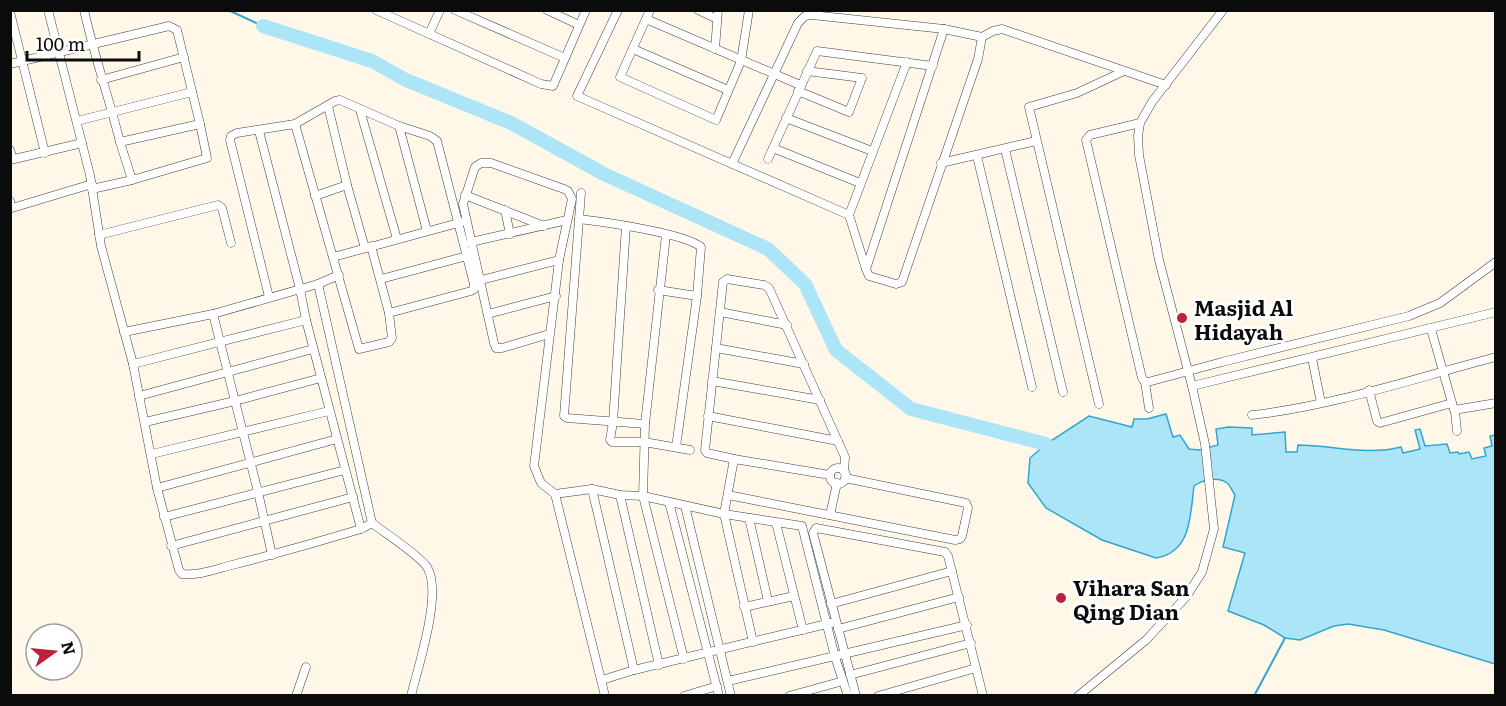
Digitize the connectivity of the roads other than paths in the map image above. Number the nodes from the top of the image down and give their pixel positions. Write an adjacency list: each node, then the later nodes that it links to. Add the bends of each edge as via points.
1 (48, 10): 23 (street)
2 (84, 10): 20 (street)
3 (376, 10): 18 (street)
4 (440, 10): 18 (street)
5 (454, 10): 25 (street)
6 (586, 10): 16 (street)
7 (618, 10): 60 (street, via 577,96)
8 (650, 10): 15 (street)
9 (698, 10): 14 (street)
10 (748, 10): 27 (street)
11 (1223, 10): 35 (street)
12 (549, 11): 16 (street)
13 (10, 12): 26 (street)
14 (718, 15): 22 (street)
15 (646, 19): 21 (street); 22 (street)
16 (579, 24): 25 (street)
17 (944, 29): 19 (street); 30 (street); 33 (street, via 805,16)
18 (429, 34): 25 (street, via 541,84 553,86)
19 (982, 37): 32 (street, via 1002,29); 61 (street)
20 (92, 45): 23 (street); 24 (street, via 169,26 177,30); 34 (street)
21 (633, 49): 37 (street); 37 (street, via 620,77 716,120)
22 (715, 49): 27 (street)
23 (57, 52): 26 (street); 43 (street)
24 (184, 57): 34 (street); 38 (street)
25 (565, 58)
26 (22, 61): 29 (street); 56 (street)
27 (741, 61): 33 (street); 37 (street)
28 (907, 62): 30 (street); 31 (street, via 817,51); 55 (street)
29 (10, 64)
30 (933, 66): 89 (street)
31 (807, 72): 36 (street); 36 (street, via 862,78 849,112)
32 (1122, 72): 35 (street); 49 (street, via 1077,93 1029,107)
33 (774, 74): 36 (street); 60 (street)
34 (101, 80): 41 (street)
35 (1166, 85): 44 (street)
36 (799, 88): 42 (street)
37 (728, 90)
38 (192, 92): 41 (street); 45 (street)
39 (328, 106): 40 (street, via 340,100); 46 (street); 64 (street)
40 (360, 110): 47 (street); 81 (street)
41 (113, 112): 43 (street); 50 (street)
42 (786, 118): 52 (street); 55 (street)
43 (77, 121): 51 (street)
44 (1140, 123): 118 (street, via 1139,154 1146,195); 121 (street, via 1090,135 1086,140)
45 (200, 124): 50 (street); 62 (street, via 206,159)
46 (295, 124): 48 (street); 68 (street)
47 (399, 126): 74 (street, via 436,141); 77 (street)
48 (259, 131): 94 (street); 98 (street, via 233,134 230,140)
49 (1036, 141): 53 (street); 131 (street)
50 (120, 142): 62 (street)
51 (82, 143): 56 (street); 65 (street)
52 (773, 148): 58 (street); 63 (street)
53 (1005, 149): 57 (street); 125 (street)
54 (10, 150): 59 (street)
55 (872, 151): 63 (street)
56 (45, 153): 59 (street)
57 (976, 156): 61 (street); 123 (street)
58 (768, 159)
59 (12, 160)
60 (732, 164): 71 (street)
61 (941, 164): 89 (street, via 902,282 869,276)
62 (132, 180): 65 (street)
63 (860, 183): 71 (street)
64 (347, 185): 68 (street); 84 (street)
65 (92, 187): 69 (street, via 12,208); 79 (street)
66 (581, 193): 72 (street)
67 (465, 195): 70 (street); 73 (street, via 475,167 491,163 568,191 572,199); 74 (street)
68 (315, 196): 86 (street)
69 (10, 201)
70 (504, 210): 75 (street); 78 (street)
71 (849, 215): 89 (street)
72 (579, 219): 76 (street); 138 (street, via 564,416)
73 (567, 220): 75 (street); 87 (street)
74 (462, 222): 77 (street); 82 (street); 85 (street)
75 (544, 226): 78 (street)
76 (626, 226): 80 (street); 138 (street)
77 (427, 231): 81 (street)
78 (510, 234): 82 (street)
79 (99, 235): 83 (street, via 218,205); 107 (street)
80 (666, 235): 95 (street); 97 (street, via 700,247)
81 (397, 239): 84 (street)
82 (471, 242): 92 (street)
83 (231, 243)
84 (368, 247): 86 (street); 91 (street)
85 (467, 256): 91 (street); 101 (street, via 473,290)
86 (333, 257): 90 (street)
87 (559, 260): 92 (street); 96 (street)
88 (1496, 262): 118 (street, via 1440,303 1409,316)
89 (866, 269)
90 (339, 275): 93 (street); 101 (street, via 359,349 391,340)
91 (381, 279): 101 (street)
92 (481, 280): 103 (street)
93 (318, 284): 94 (street); 170 (street)
94 (300, 289): 98 (street); 104 (street)
95 (658, 290): 97 (street); 139 (street)
96 (556, 296): 103 (street); 108 (street)
97 (697, 296): 145 (street)
98 (269, 297): 102 (street)
99 (720, 312): 105 (street); 105 (street, via 725,280 764,285 773,295); 110 (street)
100 (1496, 312): 106 (street)
101 (389, 313)
102 (213, 314): 107 (street); 109 (street)
103 (488, 314): 108 (street, via 496,348)
104 (306, 320): 109 (street); 111 (street)
105 (786, 325): 115 (street)
106 (1431, 328): 113 (street); 116 (street)
107 (124, 332): 114 (street)
108 (549, 334): 157 (street, via 534,466 541,483)
109 (221, 342): 114 (street); 117 (street)
110 (716, 348): 115 (street); 120 (street)
111 (313, 349): 117 (street); 119 (street)
112 (1496, 357): 116 (street)
113 (1312, 358): 122 (street); 129 (street)
114 (133, 364): 126 (street)
115 (804, 364): 127 (street)
116 (1444, 370): 124 (street); 132 (street)
117 (227, 372): 126 (street); 128 (street)
118 (1188, 372): 121 (street); 122 (street)
119 (321, 378): 128 (street); 134 (street)
120 (712, 381): 127 (street); 136 (street)
121 (1145, 382): 133 (street)
122 (1192, 386): 211 (street, via 1205,444 1214,529 1202,572 1186,597 1146,640)
123 (1032, 387)
124 (1369, 390): 129 (street); 132 (street, via 1380,423)
125 (1063, 392)
126 (139, 396): 137 (street)
127 (820, 400): 143 (street)
128 (235, 401): 137 (street); 141 (street)
129 (1320, 403): 135 (street)
130 (1496, 403): 132 (street)
131 (1099, 404)
132 (1453, 407): 140 (street)
133 (1149, 408)
134 (329, 411): 141 (street); 142 (street)
135 (1252, 415)
136 (708, 416): 143 (street); 148 (street, via 705,451)
137 (145, 422): 147 (street)
138 (614, 422): 139 (street); 144 (street, via 611,442)
139 (645, 424): 144 (street)
140 (1457, 431)
141 (243, 432): 147 (street); 149 (street)
142 (337, 439): 149 (street); 150 (street)
143 (838, 441): 152 (street, via 846,460)
144 (644, 442): 145 (street); 160 (street)
145 (676, 447): 146 (street)
146 (690, 450)
147 (152, 454): 154 (street)
148 (734, 459): 151 (street); 159 (street)
149 (250, 462): 154 (street); 156 (street)
150 (345, 470): 156 (street); 161 (street)
151 (830, 475): 152 (street, via 836,468); 153 (street)
152 (845, 475): 153 (street); 165 (street, via 966,503 962,536 955,540)
153 (837, 483): 165 (street)
154 (157, 488): 166 (street)
155 (592, 489): 157 (street); 158 (street); 193 (street)
156 (258, 492): 166 (street); 168 (street)
157 (555, 494): 195 (street)
158 (620, 495): 160 (street); 190 (street)
159 (728, 495): 164 (street); 165 (street)
160 (643, 496): 162 (street); 189 (street)
161 (353, 497): 168 (street); 171 (street)
162 (669, 502): 163 (street); 186 (street)
163 (685, 506): 164 (street); 185 (street)
164 (724, 514): 167 (street); 179 (street)
165 (830, 515)
166 (164, 517): 172 (street)
167 (749, 518): 169 (street); 177 (street)
168 (264, 521): 172 (street); 173 (street)
169 (776, 523): 175 (street); 180 (street, via 802,526)
170 (372, 524): 171 (street); 201 (street, via 423,562 432,577 432,602)
171 (361, 529): 173 (street)
172 (171, 546): 173 (street, via 182,574)
173 (272, 555)
174 (952, 571): 176 (street); 178 (street); 178 (street, via 943,551 816,528 813,533)
175 (794, 596): 177 (street); 182 (street)
176 (959, 597): 180 (street); 181 (street)
177 (768, 601): 179 (street)
178 (831, 604): 180 (street)
179 (744, 607): 183 (street)
180 (834, 625): 182 (street); 187 (street); 188 (street)
181 (967, 625): 184 (street); 187 (street)
182 (803, 630): 183 (street)
183 (753, 642): 185 (street)
184 (971, 643): 192 (street); 194 (street)
185 (721, 650): 186 (street); 196 (street)
186 (709, 653): 189 (street); 198 (street)
187 (844, 654): 188 (street); 194 (street)
188 (835, 657): 196 (street); 197 (street)
189 (684, 659): 190 (street)
190 (659, 665): 193 (street)
191 (306, 667): 200 (street)
192 (976, 668): 209 (street); 210 (street)
193 (634, 670): 195 (street)
194 (850, 675): 208 (street)
195 (602, 680): 202 (street)
196 (728, 681): 205 (street)
197 (843, 681): 206 (street); 207 (street)
198 (717, 686): 199 (street); 204 (street)
199 (702, 693): 203 (street)
200 (296, 696)
201 (411, 696)
202 (605, 696)
203 (684, 696)
204 (719, 696)
205 (731, 696)
206 (789, 696)
207 (848, 696)
208 (856, 696)
209 (878, 696)
210 (982, 696)
211 (1078, 696)

